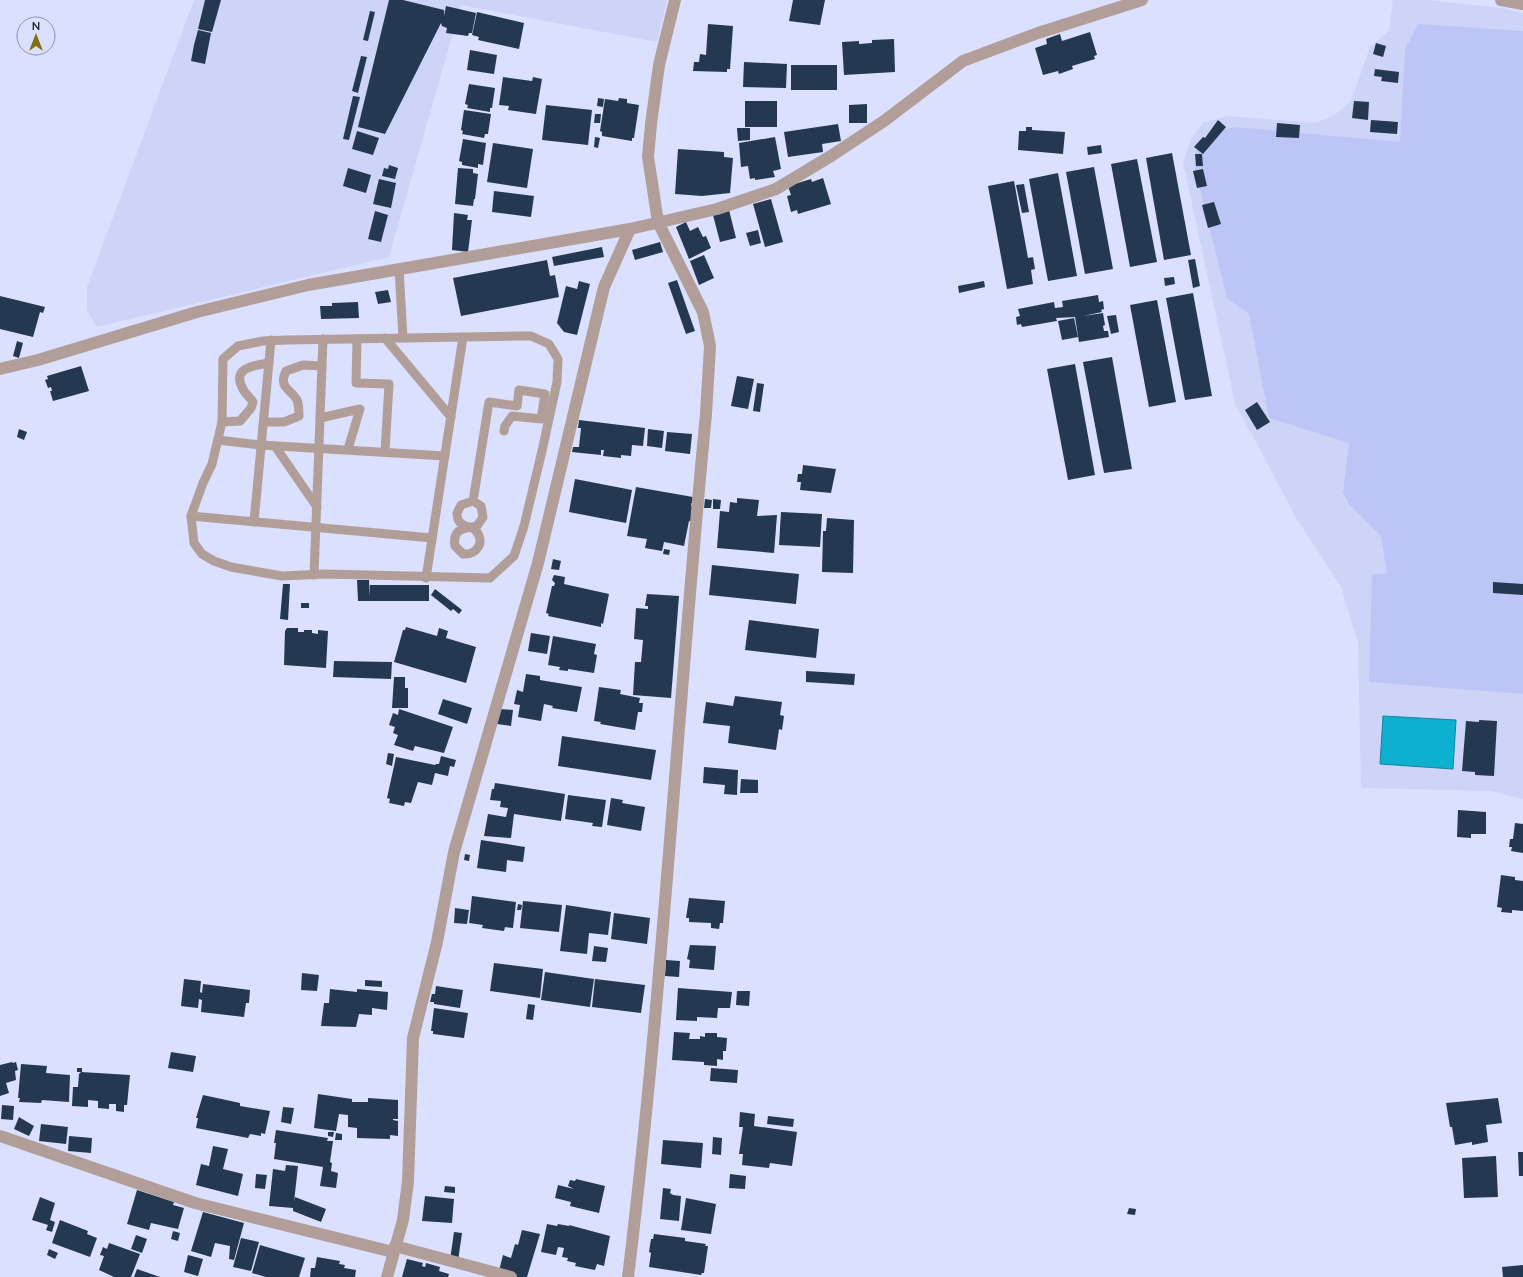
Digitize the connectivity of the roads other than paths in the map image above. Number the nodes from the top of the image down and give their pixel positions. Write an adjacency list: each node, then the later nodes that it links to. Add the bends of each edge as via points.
1 (675, 0): 5 (street, via 659,65 648,157)
2 (1142, 0): 5 (street, via 1038,33 963,61 884,121 776,189 717,209)
3 (1501, 0): 4 (street)
4 (1523, 4)
5 (658, 222): 6 (street); 42 (street, via 703,312 710,346 658,980)
6 (630, 229): 7 (street); 39 (street, via 604,287 538,562 454,852 437,942 413,1038 408,1181 403,1220)
7 (399, 269): 10 (lane); 16 (street, via 308,285 197,312)
8 (463, 337): 10 (lane); 17 (lane, via 531,336 549,344 558,360 557,382); 18 (lane)
9 (385, 338): 10 (lane); 12 (lane); 18 (lane)
10 (404, 338)
11 (323, 339): 12 (lane); 13 (lane); 15 (lane)
12 (357, 339): 28 (lane, via 356,383 389,384)
13 (271, 340): 14 (lane); 20 (lane, via 238,346 223,360)
14 (269, 363): 20 (lane, via 250,366 242,372 240,380 252,402 251,408 240,421); 21 (lane)
15 (322, 366): 19 (lane); 21 (lane, via 303,365 286,371 283,377 284,387 296,399 299,416 284,422)
16 (0, 369)
17 (547, 410): 22 (lane, via 541,419 512,416); 30 (lane, via 545,394 519,390 517,406 488,402); 37 (lane, via 524,526 514,556 490,578)
18 (451, 417): 29 (lane)
19 (320, 418): 26 (lane); 27 (lane, via 360,409)
20 (222, 422): 23 (lane)
21 (264, 422): 24 (lane)
22 (504, 431)
23 (218, 440): 24 (lane); 32 (lane, via 212,464)
24 (261, 445): 25 (lane); 33 (lane)
25 (275, 446): 26 (lane); 31 (lane)
26 (319, 448): 27 (lane); 31 (lane)
27 (348, 449): 28 (lane)
28 (385, 451): 29 (lane)
29 (445, 456): 35 (lane)
30 (473, 501): 30 (lane, via 461,505 458,512 460,523 468,527 477,526 483,517 481,506)
31 (316, 507): 34 (lane)
32 (191, 516): 33 (lane); 36 (lane, via 194,543 202,554 214,561 231,567 282,576)
33 (254, 522): 34 (lane)
34 (316, 528): 35 (lane); 36 (lane)
35 (432, 538): 37 (lane)
36 (314, 575): 37 (lane)
37 (426, 578)
38 (0, 1136): 39 (street, via 195,1203)
39 (394, 1249): 40 (street); 41 (street)
40 (387, 1277)
41 (511, 1277)
42 (628, 1277)

